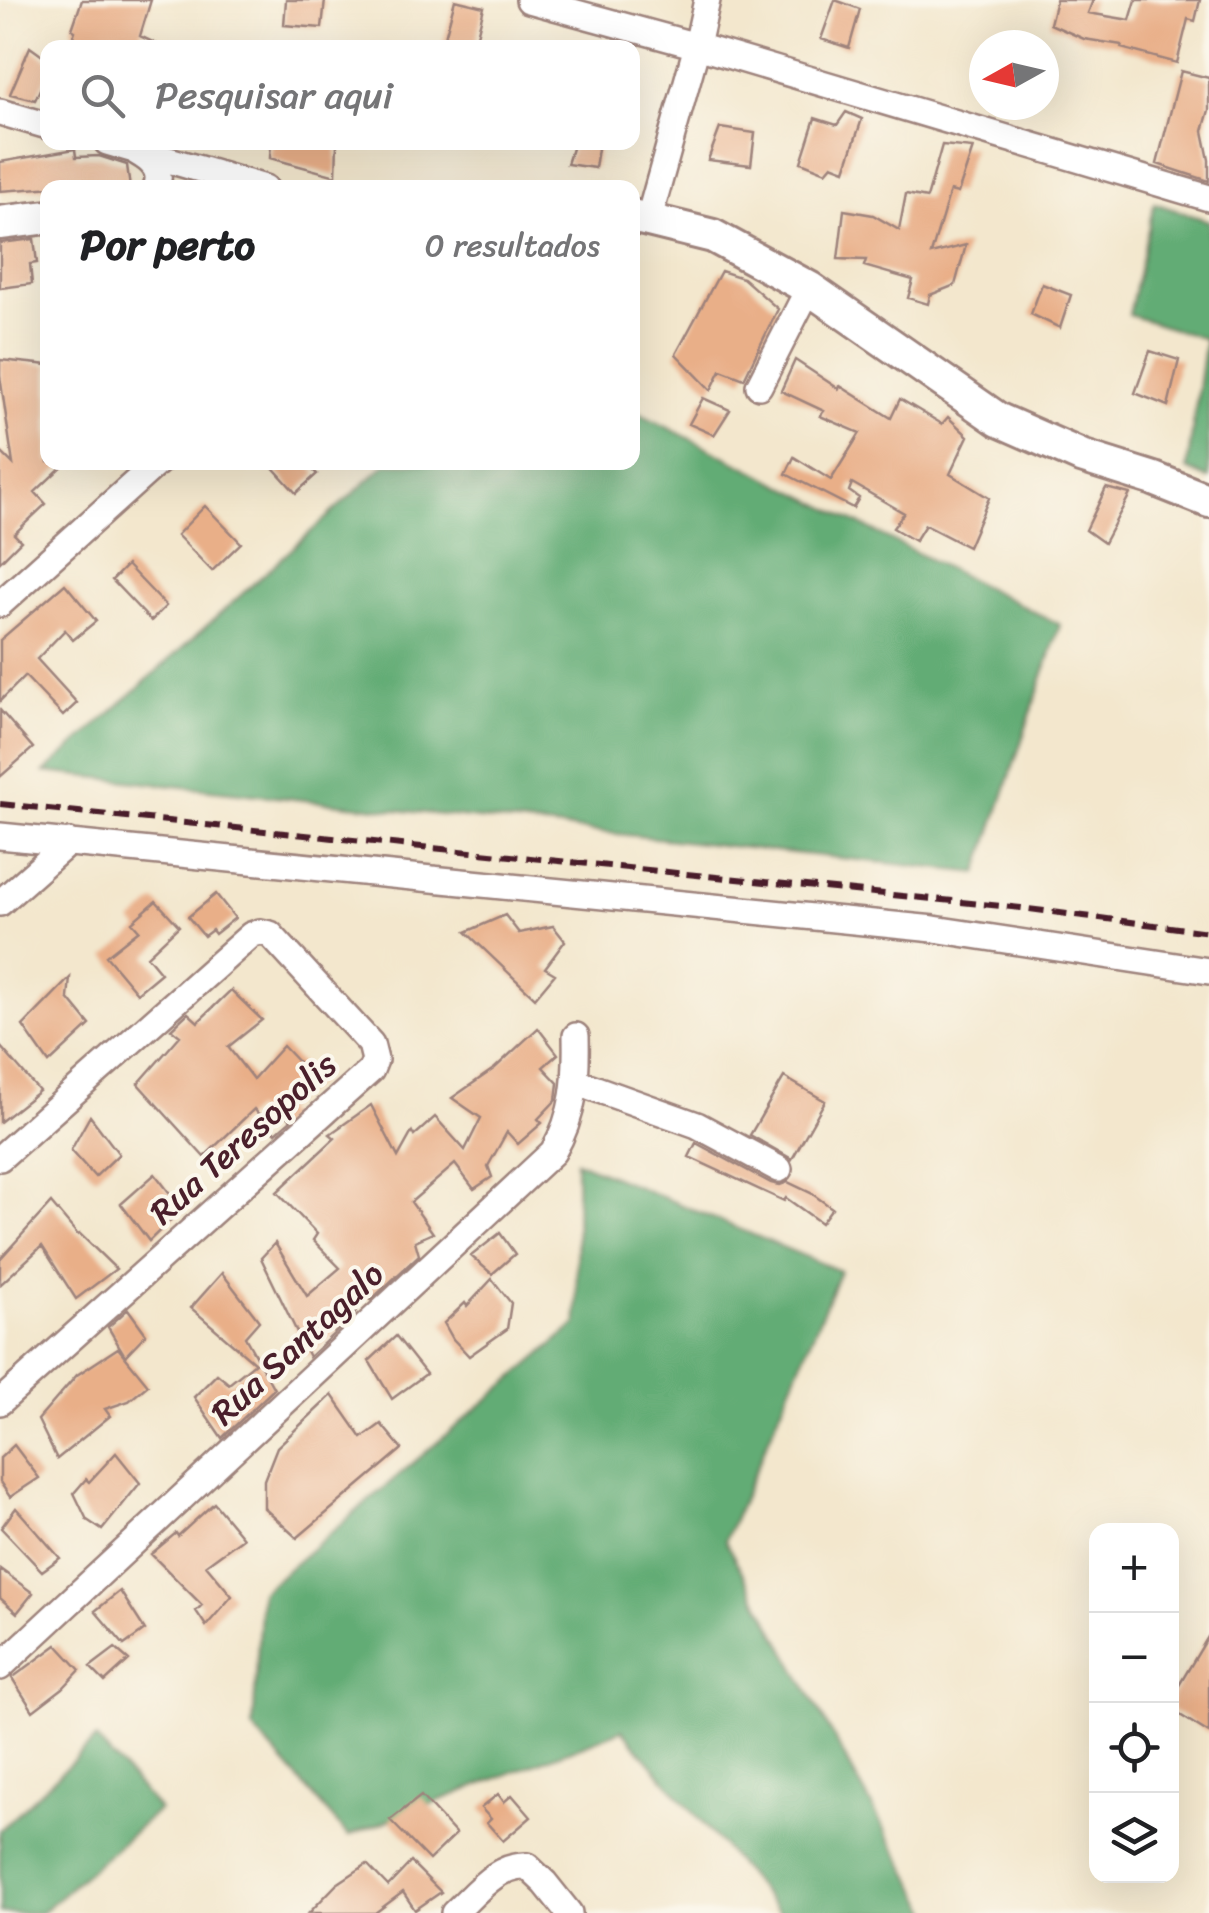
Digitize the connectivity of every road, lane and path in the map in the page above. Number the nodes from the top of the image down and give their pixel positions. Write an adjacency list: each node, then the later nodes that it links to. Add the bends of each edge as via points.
1 (529, 0): 3 (street)
2 (706, 0): 3 (street)
3 (697, 46): 9 (street); 10 (street)
4 (0, 112): 5 (street)
5 (40, 124)
6 (134, 150): 7 (street, via 150,160); 8 (street)
7 (159, 180)
8 (237, 180)
9 (1209, 198)
10 (641, 217): 13 (main road, via 713,236)
11 (40, 218): 12 (main road)
12 (0, 224)
13 (809, 288): 14 (street); 16 (main road, via 1000,420)
14 (759, 386)
15 (149, 470): 17 (street)
16 (1209, 501)
17 (0, 604)
18 (0, 836): 19 (street)
19 (68, 842): 20 (street); 21 (street, via 934,929)
20 (0, 904)
21 (1209, 971)
22 (576, 1036): 23 (street, Rua Santagalo)
23 (577, 1082): 25 (street, via 697,1124); 27 (street, Rua Santagalo, via 553,1152)
24 (0, 1158): 26 (street, Rua Teresopolis, via 235,947 260,932 270,934 371,1044 372,1070)
25 (779, 1168)
26 (0, 1402)
27 (0, 1667)
28 (454, 1913): 29 (street, via 515,1865 527,1866)
29 (569, 1913)

